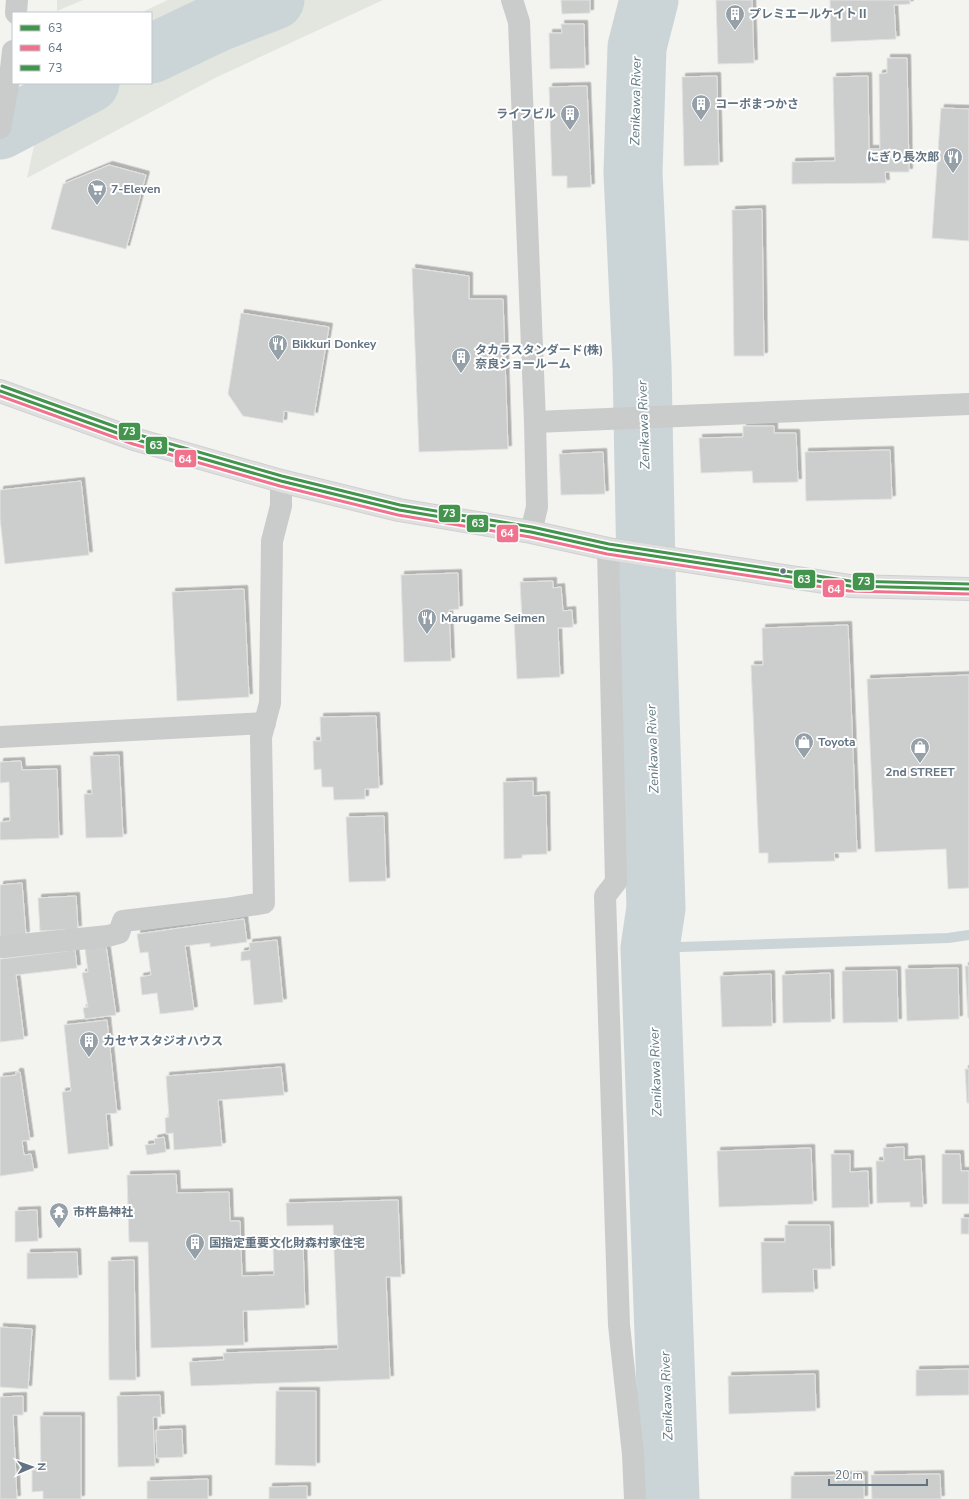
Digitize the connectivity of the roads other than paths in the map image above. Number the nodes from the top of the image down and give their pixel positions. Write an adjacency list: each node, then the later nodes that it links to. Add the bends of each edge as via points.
1 (17, 0): 3 (street)
2 (512, 0): 8 (street, via 519,22)
3 (16, 12)
4 (12, 60): 5 (street)
5 (0, 128)
6 (0, 391): 9 (highway, via 134,438)
7 (969, 404): 8 (street)
8 (535, 422): 10 (street, via 537,507)
9 (281, 481): 10 (highway, via 399,510); 13 (street, via 281,506 272,540 270,703)
10 (531, 532): 11 (highway)
11 (612, 549): 12 (highway, via 850,586); 16 (street, via 616,882 605,896 619,1325 633,1454)
12 (969, 589)
13 (265, 723): 14 (street); 15 (street, via 261,737 264,902 123,921 119,933 108,936)
14 (0, 737)
15 (0, 946)
16 (634, 1499)

